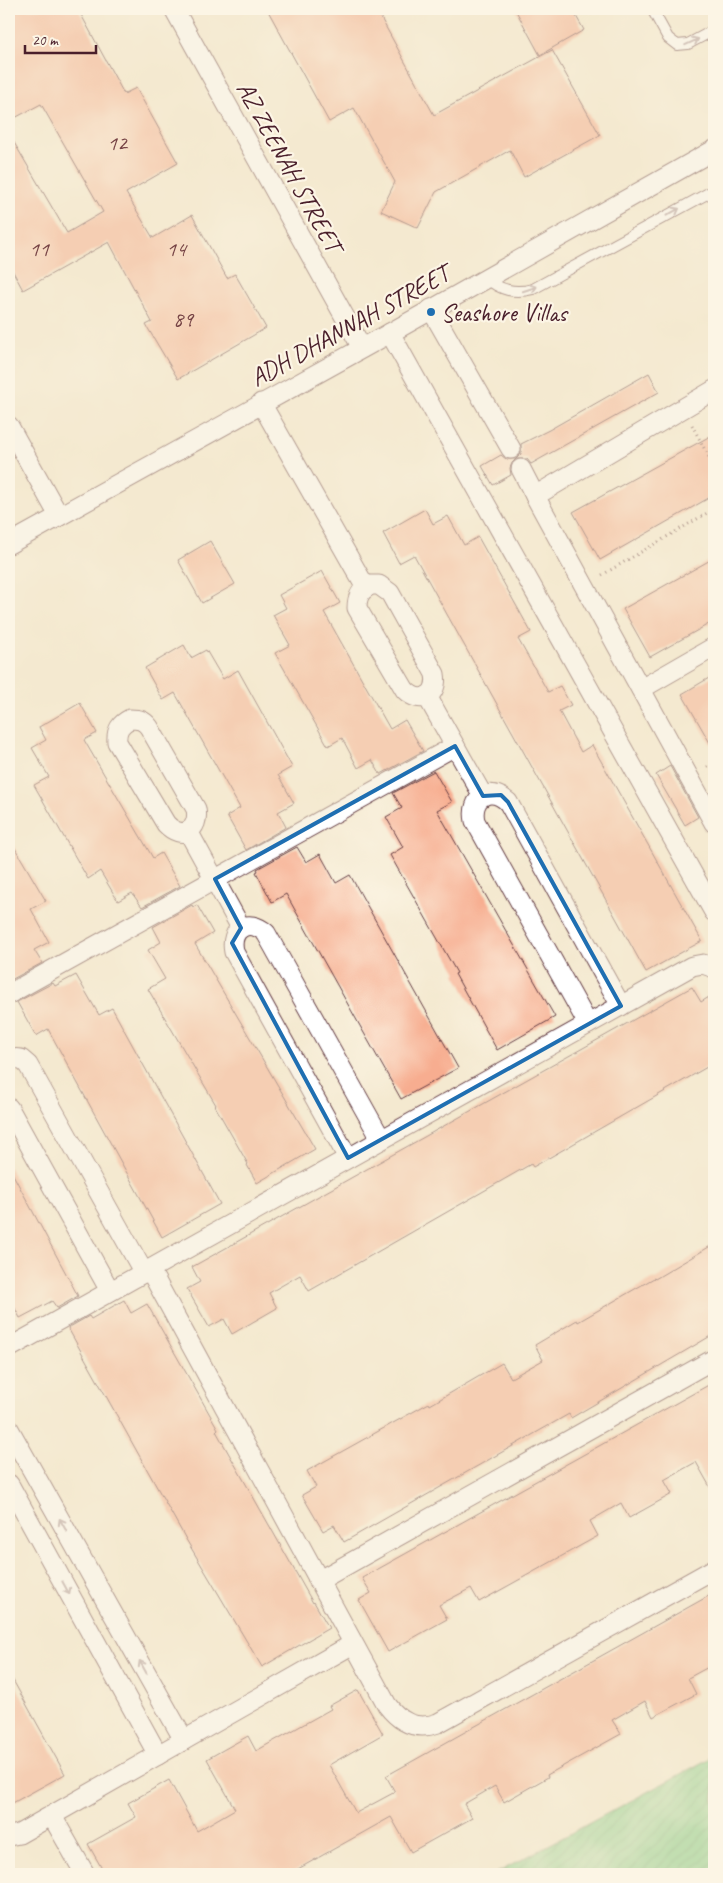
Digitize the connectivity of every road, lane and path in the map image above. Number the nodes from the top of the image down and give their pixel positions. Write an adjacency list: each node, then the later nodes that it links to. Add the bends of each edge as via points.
1 (174, 9): 9 (street, AZ ZEENAH STREET)
2 (652, 9): 3 (lane, one-way to 3, via 668,38 677,45 688,44)
3 (714, 30)
4 (714, 150): 6 (street, ADH DHANNAH STREET)
5 (714, 190): 6 (lane, one-way to 5, via 508,291 533,289)
6 (486, 278): 7 (street, ADH DHANNAH STREET)
7 (431, 309): 8 (street, ADH DHANNAH STREET); 14 (street)
8 (390, 333): 9 (street, ADH DHANNAH STREET); 31 (street)
9 (362, 348): 11 (street, ADH DHANNAH STREET)
10 (714, 390): 12 (street)
11 (261, 403): 19 (street, ADH DHANNAH STREET); 22 (street)
12 (683, 408): 15 (path); 17 (street)
13 (9, 426): 19 (street)
14 (511, 449)
15 (714, 467)
16 (521, 469): 17 (street)
17 (535, 496): 21 (street)
18 (714, 509): 21 (path)
19 (59, 516): 20 (street, ADH DHANNAH STREET)
20 (9, 544)
21 (584, 585): 24 (street)
22 (366, 588): 25 (street, via 359,594 357,608 405,690 411,696); 25 (street, via 379,585 390,593 435,674 434,690)
23 (714, 647): 24 (street)
24 (641, 689): 28 (street)
25 (427, 696): 26 (street)
26 (455, 746): 27 (street); 30 (street)
27 (483, 796): 35 (street, via 501,795 508,802); 36 (street, via 473,812 475,821)
28 (714, 823)
29 (188, 831): 29 (street, via 195,825 196,809 150,727 138,719 124,722 118,728 116,742 166,824 172,831); 30 (street)
30 (215, 879): 32 (street); 34 (street)
31 (714, 912)
32 (241, 928): 39 (street, via 250,925 266,933); 40 (street, via 234,934 234,952)
33 (714, 968): 35 (street, via 703,964 692,966)
34 (9, 994)
35 (621, 1006): 36 (street)
36 (588, 1024): 39 (street)
37 (9, 1058): 41 (street, via 21,1059 28,1065)
38 (9, 1108): 42 (street)
39 (381, 1139): 40 (street)
40 (348, 1158): 41 (street)
41 (147, 1272): 42 (street); 48 (street)
42 (110, 1291): 43 (street)
43 (9, 1348)
44 (714, 1359): 48 (street)
45 (9, 1429): 50 (street, one-way to 45)
46 (9, 1484): 51 (street, one-way to 51)
47 (714, 1569): 49 (street, via 429,1726 411,1725 393,1713)
48 (318, 1581): 49 (street)
49 (353, 1644): 52 (street)
50 (160, 1698): 51 (street); 52 (street)
51 (134, 1712): 53 (street)
52 (184, 1740): 53 (street)
53 (158, 1755): 54 (street)
54 (52, 1816): 55 (street); 56 (street)
55 (9, 1836)
56 (85, 1874)

